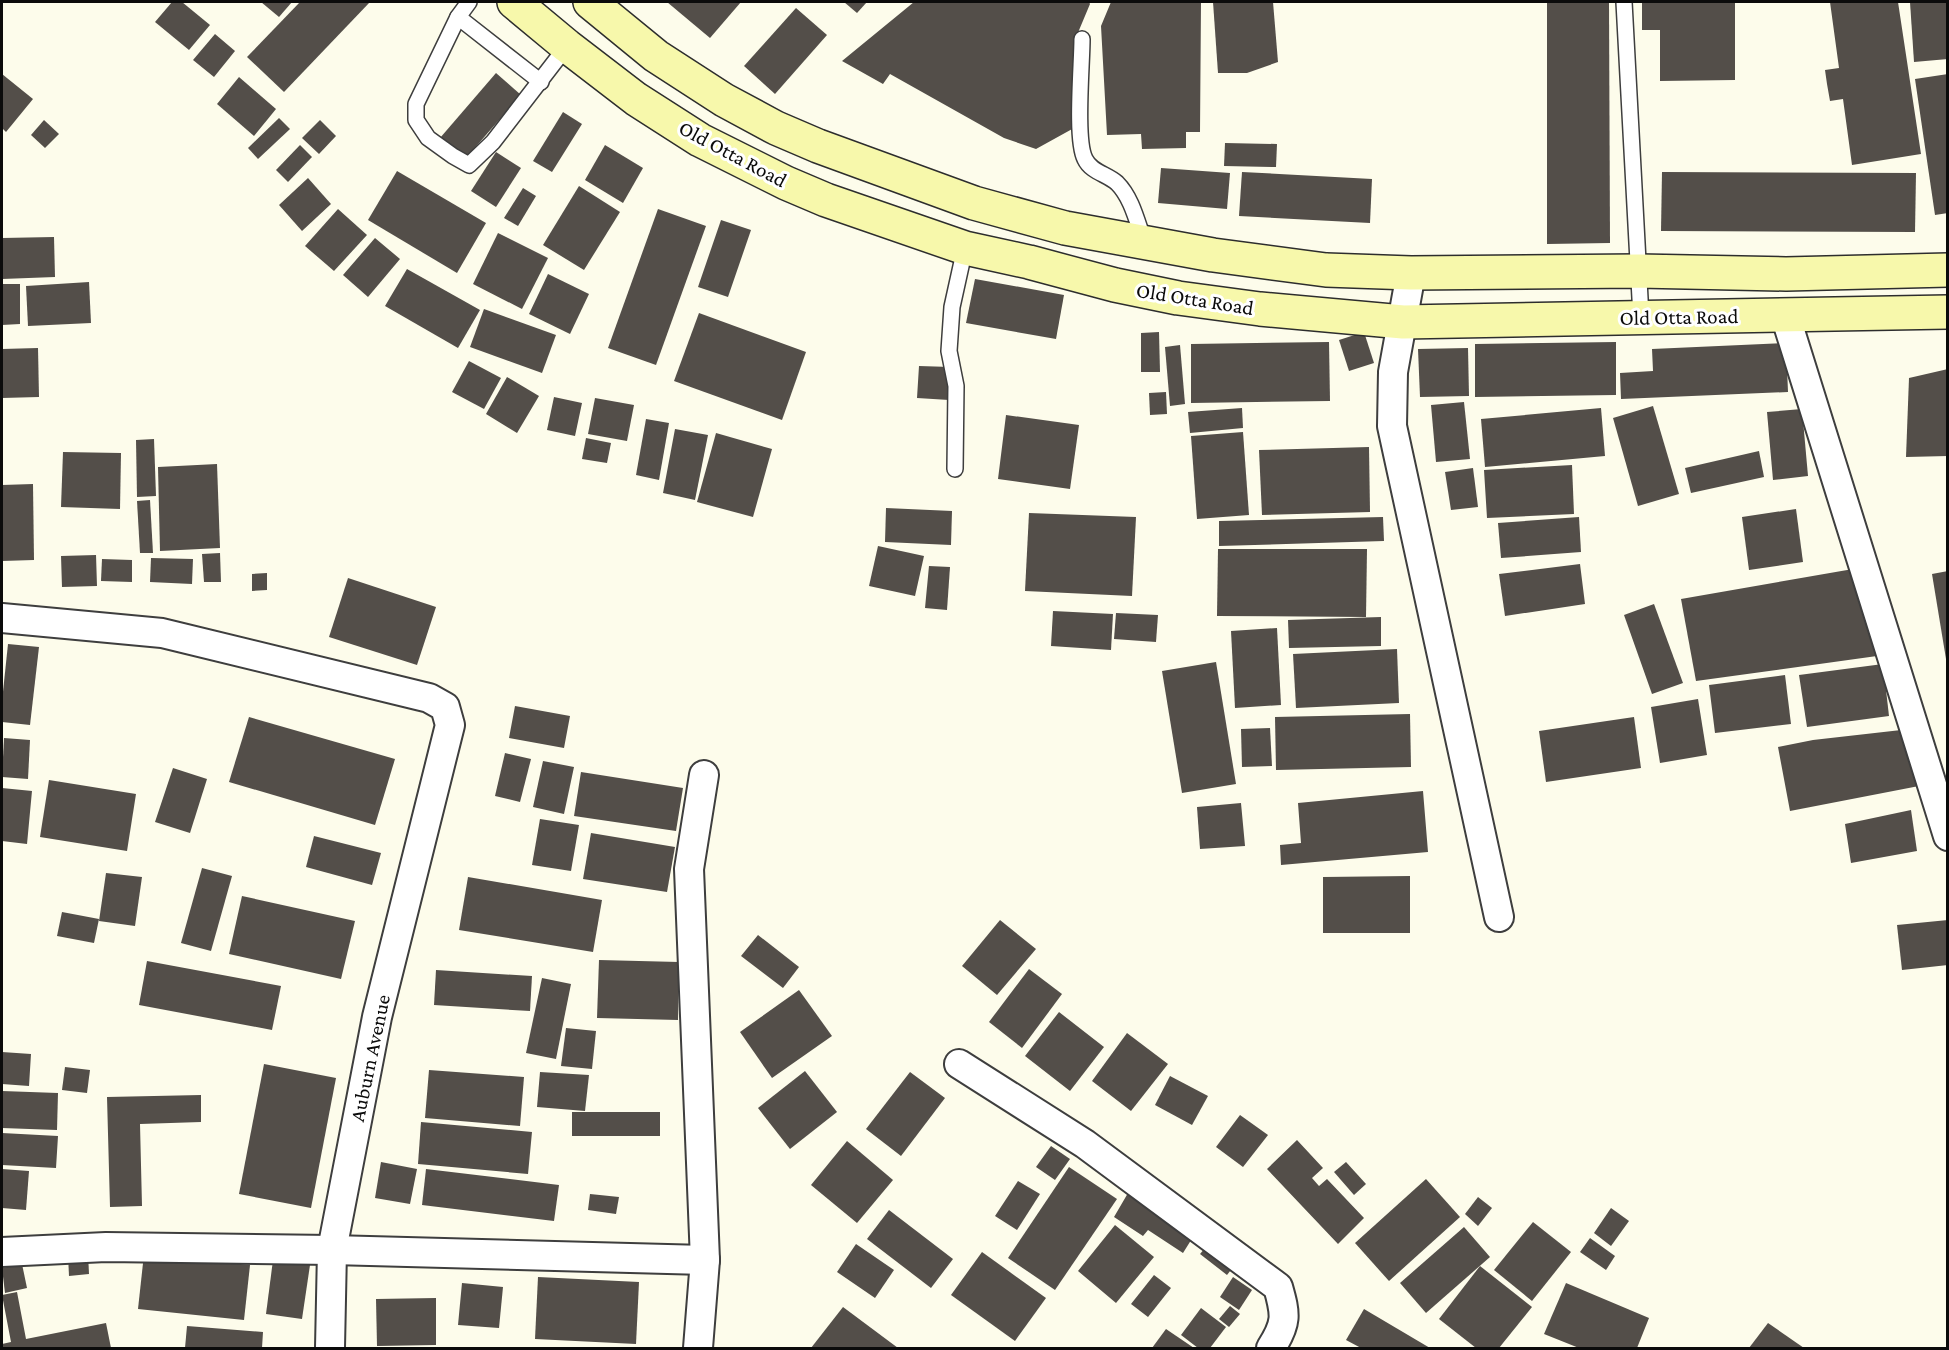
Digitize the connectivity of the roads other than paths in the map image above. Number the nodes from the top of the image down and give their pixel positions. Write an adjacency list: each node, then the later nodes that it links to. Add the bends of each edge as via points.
1 (469, 2): 5 (lane)
2 (514, 2): 7 (main road, Old Otta Road)
3 (590, 2): 9 (main road, Old Otta Road, via 656,56 776,128 974,203 1065,228)
4 (1624, 2): 12 (lane)
5 (458, 17): 8 (lane); 8 (lane, via 416,104 416,120 428,138 469,165 493,142)
6 (1082, 39): 9 (lane, via 1080,138 1085,159 1096,171 1116,182 1126,195)
7 (567, 46): 8 (lane); 10 (main road, Old Otta Road, via 636,99 700,140 826,200)
8 (541, 82)
9 (1144, 241): 13 (main road, Old Otta Road, via 1326,270)
10 (965, 248): 17 (main road, Old Otta Road, via 1178,298); 18 (lane, via 952,307 949,351 956,386)
11 (1947, 270): 12 (main road, Old Otta Road, via 1786,274)
12 (1639, 271): 13 (main road, Old Otta Road); 16 (lane)
13 (1411, 273): 17 (street)
14 (1947, 312): 15 (main road, Old Otta Road)
15 (1785, 315): 16 (main road, Old Otta Road); 21 (street)
16 (1641, 317): 17 (main road, Old Otta Road)
17 (1403, 322): 22 (street, via 1393,372 1392,426)
18 (955, 469)
19 (2, 618): 24 (street, Auburn Avenue, via 162,633 429,698 445,707 450,725 377,1017)
20 (704, 775): 26 (street, via 689,869)
21 (1947, 836)
22 (1499, 917)
23 (959, 1064): 29 (street, via 1085,1144 1278,1287 1285,1312 1280,1335)
24 (332, 1250): 25 (street, via 106,1247); 26 (street); 27 (street, Auburn Avenue)
25 (2, 1252)
26 (705, 1260): 28 (street)
27 (330, 1348)
28 (698, 1348)
29 (1271, 1348)

